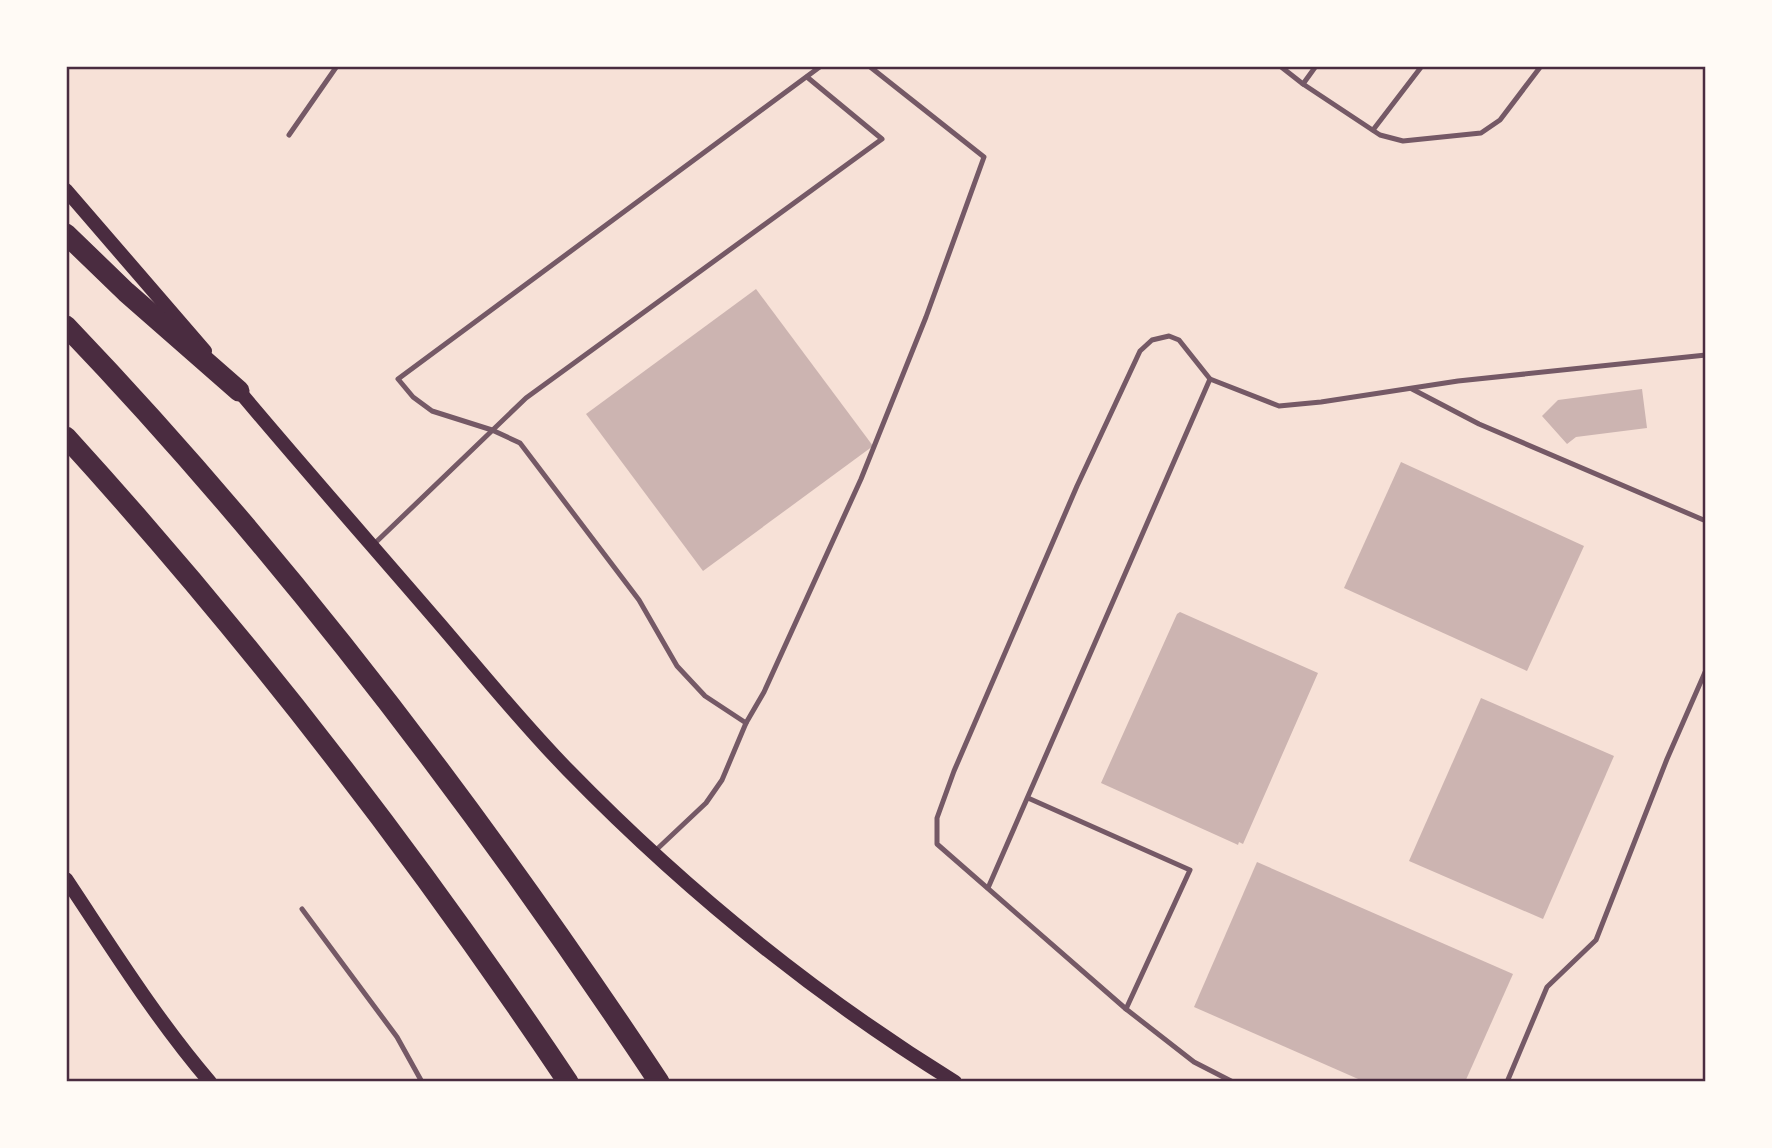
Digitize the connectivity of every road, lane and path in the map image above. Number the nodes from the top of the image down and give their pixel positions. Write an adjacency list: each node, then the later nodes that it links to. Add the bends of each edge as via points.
1 (337, 66): 11 (lane)
2 (821, 66): 8 (lane)
3 (869, 66): 24 (lane, via 984,157 860,479 765,692)
4 (1280, 66): 9 (lane)
5 (1316, 66): 9 (lane)
6 (1422, 66): 10 (lane)
7 (1541, 66): 10 (lane, via 1500,120 1481,133 1403,141)
8 (807, 77): 19 (lane, via 882,139 526,398); 19 (lane, via 398,379 432,411)
9 (1303, 84): 10 (lane)
10 (1373, 130)
11 (289, 135)
12 (66, 190): 18 (main road)
13 (66, 234): 18 (highway)
14 (66, 326): 34 (highway, via 238,517 380,690 505,857)
15 (1706, 355): 17 (lane)
16 (1210, 379): 17 (lane, via 1279,406); 25 (lane); 28 (lane, via 1179,340 1169,336 1152,340 1140,351 1072,499 937,818 937,844)
17 (1410, 388): 21 (lane, via 1479,424)
18 (239, 391): 22 (main road)
19 (492, 430): 22 (lane); 24 (lane, via 520,443 639,600 677,666 705,696)
20 (66, 437): 33 (highway, via 204,595 329,749 480,952)
21 (1706, 522)
22 (372, 546): 26 (main road, via 566,768)
23 (1706, 670): 37 (lane, via 1596,940 1548,987)
24 (746, 723): 26 (lane, via 714,792)
25 (1028, 798): 28 (lane); 30 (lane, via 1190,870)
26 (653, 853): 35 (main road, via 795,974)
27 (66, 879): 31 (main road)
28 (988, 888): 30 (lane)
29 (302, 909): 32 (lane, via 397,1037)
30 (1126, 1009): 36 (lane, via 1194,1062)
31 (210, 1082)
32 (422, 1082)
33 (568, 1082)
34 (659, 1082)
35 (955, 1082)
36 (1233, 1082)
37 (1507, 1082)

